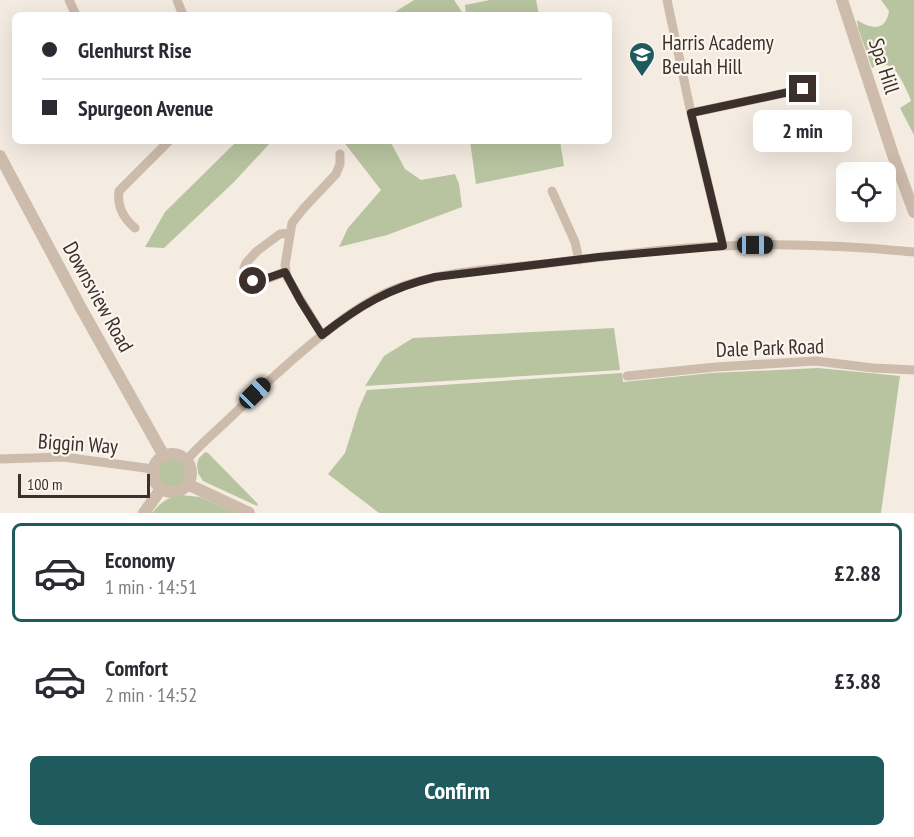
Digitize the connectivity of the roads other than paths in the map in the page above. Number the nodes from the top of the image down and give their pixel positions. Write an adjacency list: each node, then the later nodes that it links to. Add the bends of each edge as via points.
1 (667, 0): 4 (street)
2 (842, 0): 9 (street, Spa Hill)
3 (803, 89): 4 (street)
4 (691, 113): 12 (street)
5 (166, 144): 10 (street, via 119,191 121,211)
6 (340, 154): 11 (street, via 336,174 298,215)
7 (0, 156): 19 (street, Downsview Road)
8 (552, 191): 14 (street)
9 (914, 212)
10 (135, 228)
11 (290, 233): 15 (street); 15 (street, via 265,243 246,263 244,272 247,279 259,281)
12 (723, 246): 13 (street, via 827,245); 14 (street)
13 (914, 252)
14 (579, 260): 16 (street, via 446,275 410,284 368,302)
15 (285, 272): 16 (street)
16 (322, 335): 21 (street, via 272,377)
17 (914, 370): 18 (street, Dale Park Road, via 816,361)
18 (627, 376)
19 (164, 456): 21 (street, via 176,455); 22 (street)
20 (0, 459): 22 (street, Biggin Way, via 63,457)
21 (186, 461): 23 (street, via 190,471)
22 (153, 469): 24 (street)
23 (187, 484): 24 (street, via 174,492); 26 (street)
24 (161, 489): 25 (street)
25 (144, 513)
26 (249, 513)

